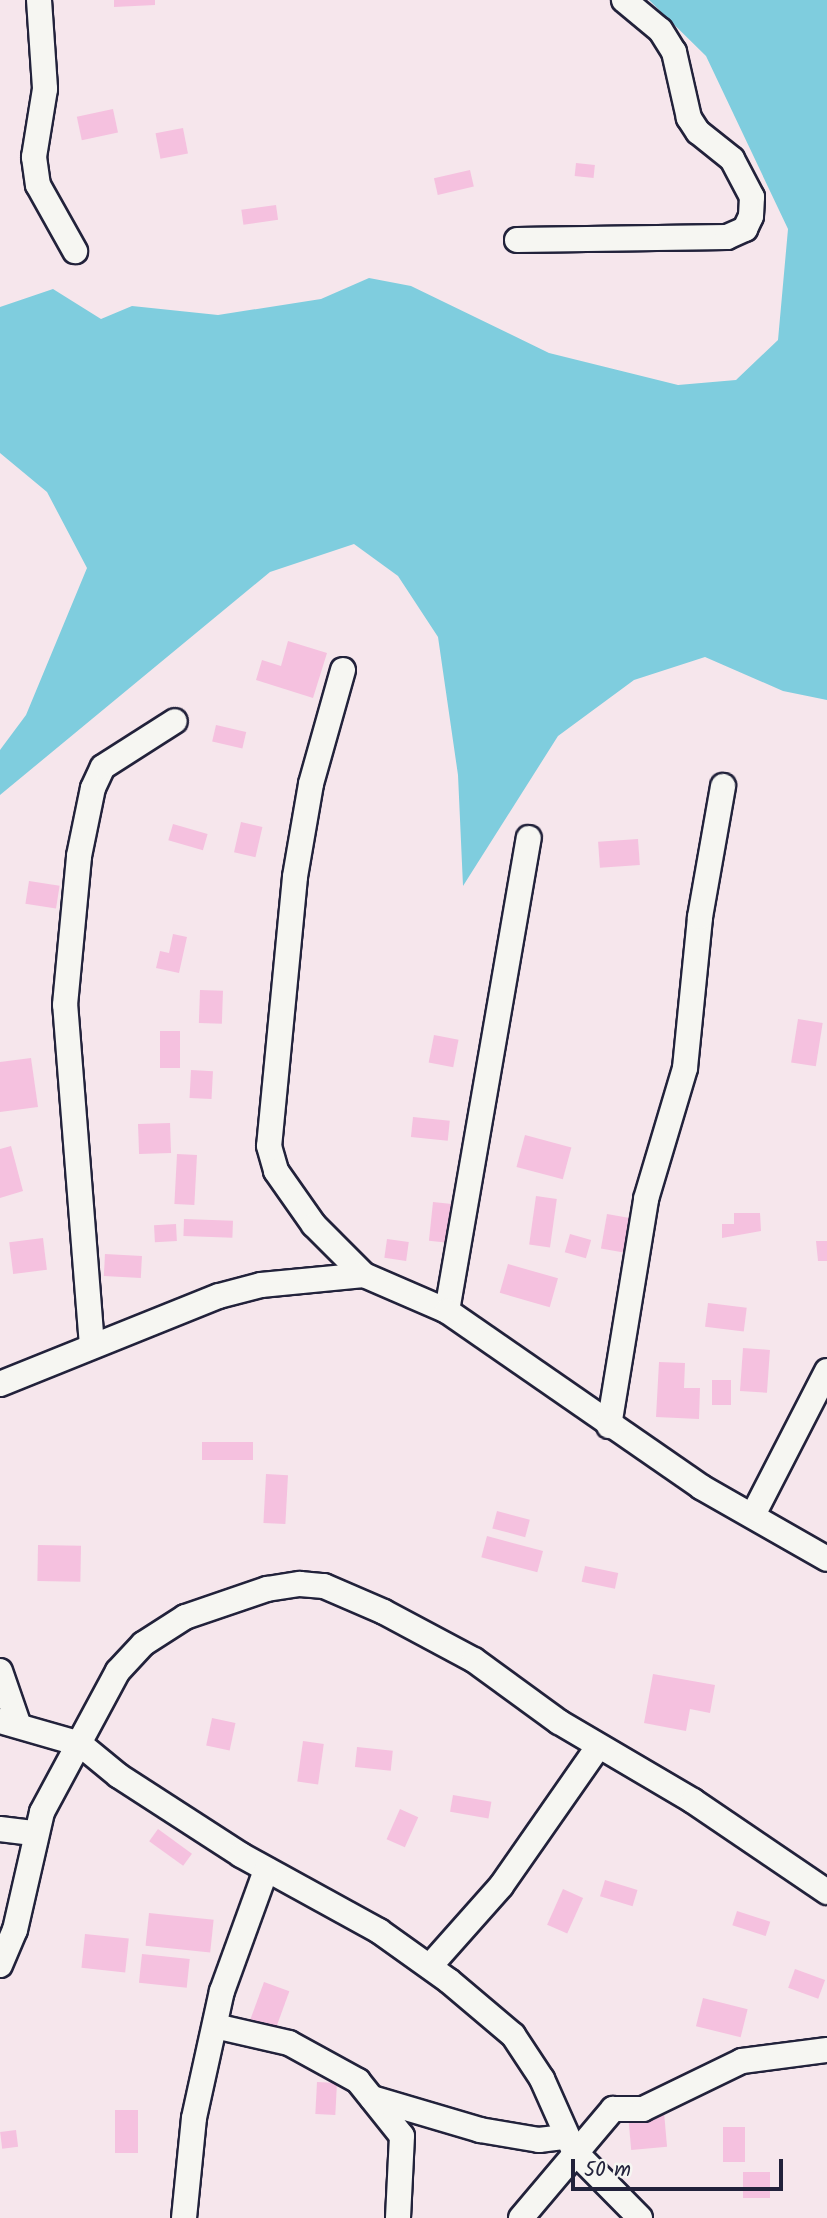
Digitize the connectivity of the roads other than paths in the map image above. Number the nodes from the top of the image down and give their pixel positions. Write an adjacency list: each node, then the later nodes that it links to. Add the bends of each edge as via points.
1 (38, 0): 4 (street, via 45,89 34,157 38,185)
2 (624, 0): 3 (street, via 660,30 674,52 689,118 698,132 733,159 752,197 751,216 745,229 727,237)
3 (517, 240)
4 (75, 251)
5 (343, 670): 9 (street, via 311,784 295,877 269,1146 276,1171 314,1225)
6 (175, 721): 11 (street, via 103,767 93,788 79,856 65,1004)
7 (723, 786): 14 (street, via 700,916 685,1068 646,1199)
8 (529, 838): 10 (street)
9 (364, 1275): 10 (street); 11 (street, via 261,1284 169,1313)
10 (447, 1311): 14 (street)
11 (92, 1346): 13 (street)
12 (827, 1371): 15 (street)
13 (0, 1384)
14 (609, 1426): 15 (street)
15 (753, 1515): 16 (street)
16 (827, 1559)
17 (0, 1671): 18 (street)
18 (9, 1724): 19 (street)
19 (80, 1744): 20 (street, via 118,1671 143,1644 185,1616 267,1589 300,1584 324,1586 453,1648); 22 (street, via 55,1783); 23 (street, via 113,1772)
20 (598, 1747): 24 (street, via 693,1801); 26 (street, via 500,1886)
21 (0, 1829): 22 (street)
22 (35, 1833): 25 (street, via 15,1930)
23 (265, 1870): 26 (street, via 379,1931); 27 (street, via 234,1951)
24 (827, 1892)
25 (0, 1965)
26 (430, 1966): 30 (street, via 513,2035 542,2079)
27 (215, 2026): 29 (street, via 312,2053 339,2067); 31 (street, via 194,2118)
28 (827, 2050): 30 (street, via 742,2062 643,2109 613,2109)
29 (372, 2098): 30 (street, via 480,2130); 32 (street, via 402,2136)
30 (569, 2144): 33 (street); 34 (street)
31 (184, 2218)
32 (398, 2218)
33 (521, 2218)
34 (640, 2218)

